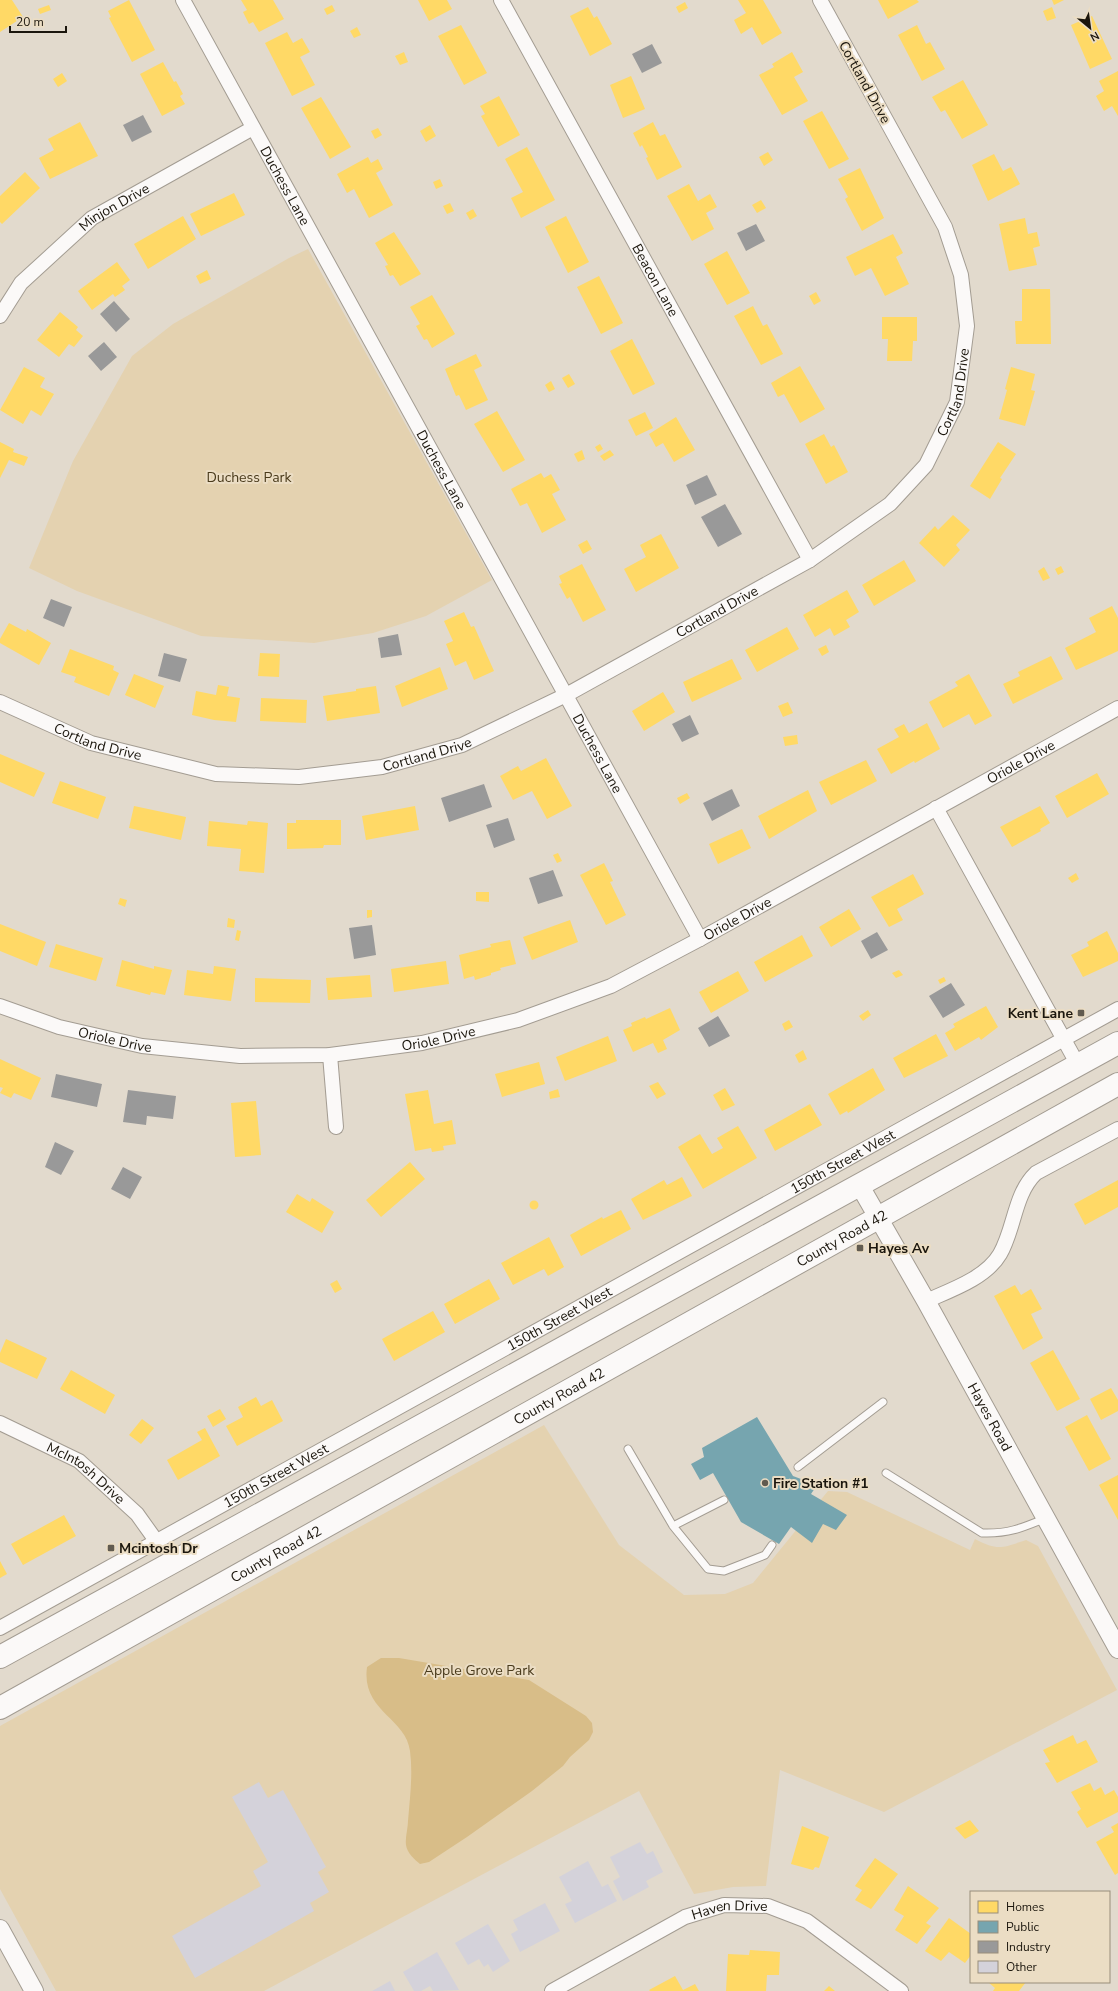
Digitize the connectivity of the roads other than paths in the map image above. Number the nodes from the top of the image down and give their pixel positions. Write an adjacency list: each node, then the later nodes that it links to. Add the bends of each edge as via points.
1 (183, 0): 4 (street, Duchess Lane)
2 (501, 0): 6 (street, Beacon Lane)
3 (820, 0): 6 (street, Cortland Drive, via 945,227 961,275 967,326 957,402 926,465 890,504)
4 (253, 128): 5 (street, Minjon Drive, via 92,218 21,283); 7 (street, Duchess Lane)
5 (0, 316)
6 (810, 560): 7 (street, Cortland Drive)
7 (566, 695): 8 (street, Cortland Drive, via 462,745 382,767 299,777 216,774 91,743); 11 (street, Duchess Lane)
8 (0, 702)
9 (1118, 708): 10 (street, Oriole Drive)
10 (936, 808): 11 (street, Oriole Drive); 14 (street)
11 (700, 939): 16 (street, Oriole Drive, via 611,986 518,1020 422,1043)
12 (0, 1006): 16 (street, Oriole Drive, via 59,1027 142,1046 240,1056)
13 (1118, 1009): 14 (street, 150th Street West)
14 (1063, 1039): 17 (street); 32 (street, 150th Street West)
15 (1118, 1043): 17 (highway)
16 (330, 1055): 19 (street)
17 (1078, 1065): 21 (highway)
18 (1118, 1084): 22 (highway, County Road 42)
19 (336, 1127)
20 (1118, 1129): 23 (street, via 1036,1173 1026,1183 1000,1254 987,1270)
21 (860, 1186): 22 (street, Hayes Road); 36 (highway, via 178,1558)
22 (878, 1219): 23 (street, Hayes Road); 37 (highway, County Road 42)
23 (926, 1301): 30 (street, Hayes Road)
24 (883, 1402): 27 (lane)
25 (0, 1423): 32 (street, McIntosh Drive, via 79,1461 137,1514)
26 (628, 1449): 31 (lane)
27 (798, 1467)
28 (886, 1473): 30 (lane, via 982,1533 1000,1534 1015,1531)
29 (724, 1500): 31 (lane)
30 (1046, 1518): 35 (street, Hayes Road)
31 (673, 1526): 33 (lane, via 708,1569 730,1569 765,1555)
32 (157, 1542): 34 (street, 150th Street West)
33 (772, 1545)
34 (0, 1628)
35 (1118, 1649)
36 (0, 1658)
37 (0, 1708)
38 (0, 1928): 39 (street)
39 (34, 1991)
40 (552, 1991): 41 (street, Haven Drive, via 685,1917 724,1906 768,1906 807,1921)
41 (901, 1991)

